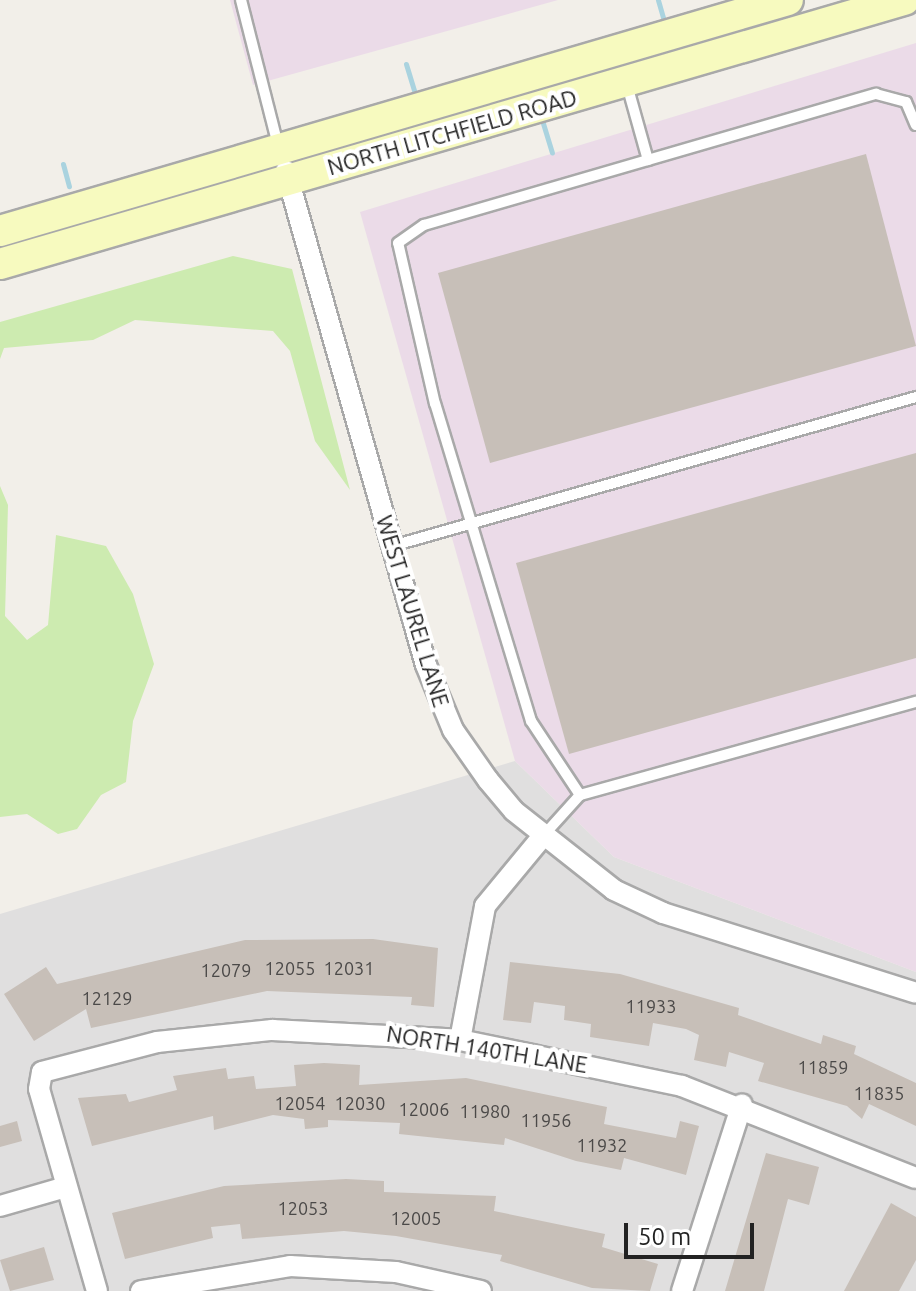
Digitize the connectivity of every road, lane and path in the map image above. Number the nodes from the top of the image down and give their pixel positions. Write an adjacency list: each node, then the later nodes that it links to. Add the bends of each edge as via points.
1 (241, 0): 6 (lane)
2 (788, 0): 6 (main road, NORTH LITCHFIELD ROAD)
3 (904, 0): 4 (main road, NORTH LITCHFIELD ROAD)
4 (626, 81): 7 (lane); 8 (main road, NORTH LITCHFIELD ROAD)
5 (916, 125): 7 (lane, via 906,102 876,94)
6 (279, 148): 8 (street, WEST LAUREL LANE); 9 (main road, NORTH LITCHFIELD ROAD)
7 (648, 160): 12 (lane, via 424,225 398,243 397,261)
8 (288, 179): 10 (main road, NORTH LITCHFIELD ROAD); 13 (street, WEST LAUREL LANE)
9 (0, 231)
10 (0, 264)
11 (916, 397): 12 (lane)
12 (471, 523): 13 (lane); 15 (lane, via 531,721)
13 (392, 546): 16 (street, WEST LAUREL LANE, via 426,665 453,730 514,811)
14 (916, 702): 15 (lane)
15 (580, 795): 16 (lane)
16 (543, 836): 17 (street, WEST LAUREL LANE, via 614,890 663,913); 18 (street, via 485,906)
17 (916, 993)
18 (460, 1040): 19 (street, NORTH 140TH LANE, via 621,1071); 21 (street, NORTH 140TH LANE, via 356,1030 235,1033 157,1042 42,1072 39,1089)
19 (742, 1104): 20 (street, NORTH 140TH LANE); 27 (street)
20 (916, 1178)
21 (66, 1187): 22 (street); 24 (street)
22 (0, 1206)
23 (395, 1281): 25 (street, via 263,1267); 26 (street)
24 (97, 1291)
25 (141, 1291)
26 (481, 1291)
27 (682, 1291)

